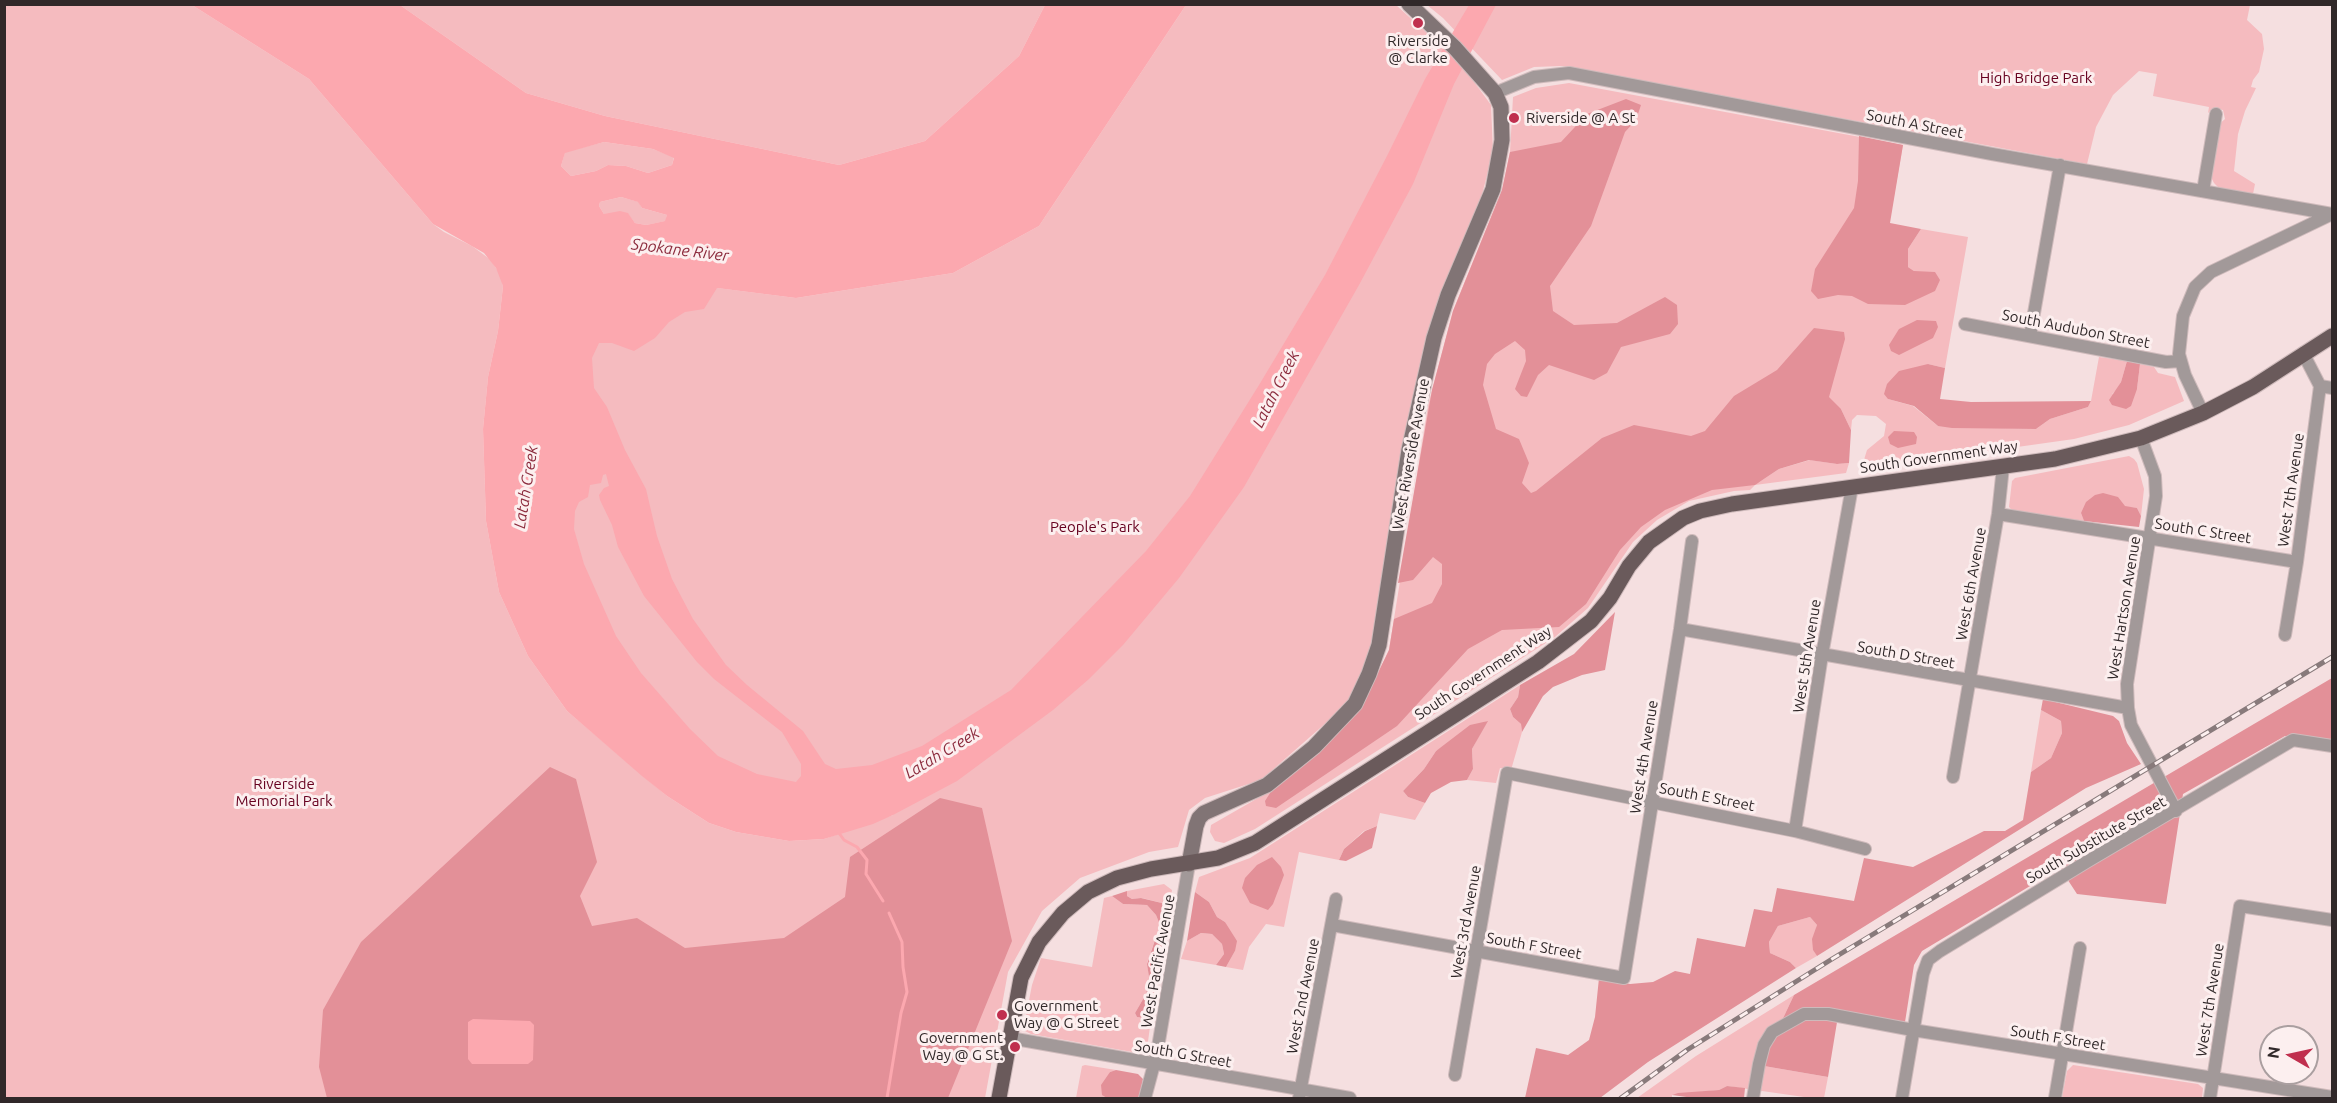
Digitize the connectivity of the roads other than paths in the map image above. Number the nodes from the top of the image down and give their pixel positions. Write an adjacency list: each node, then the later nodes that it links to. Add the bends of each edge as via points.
1 (1409, 4): 2 (main road, West Riverside Avenue)
2 (1495, 93): 4 (street, South A Street, via 1534,77 1569,73); 33 (main road, West Riverside Avenue, via 1502,123 1497,172 1434,338 1409,450 1379,645 1370,674 1355,704 1291,768 1267,785 1199,818)
3 (2216, 114): 5 (street)
4 (2060, 165): 5 (street, South A Street); 8 (street)
5 (2203, 191): 6 (street, South A Street)
6 (2332, 214): 11 (street, via 2201,279 2183,316)
7 (1965, 324): 8 (street, South Audubon Street)
8 (2030, 336): 11 (street, South Audubon Street)
9 (2332, 336): 10 (main road, South Government Way)
10 (2302, 353): 12 (street, West 7th Avenue); 13 (main road, South Government Way, via 2253,387)
11 (2181, 362): 13 (street)
12 (2326, 387): 20 (street, West 7th Avenue)
13 (2203, 412): 14 (main road, South Government Way)
14 (2141, 438): 15 (main road, South Government Way, via 2078,454); 18 (street, West Hartson Avenue, via 2156,476)
15 (2003, 466): 16 (main road, South Government Way); 17 (street, West 6th Avenue)
16 (1852, 487): 23 (street, West 5th Avenue); 33 (main road, South Government Way, via 1732,504 1683,518 1649,542 1591,621 1538,662 1255,843)
17 (1998, 514): 18 (street, South C Street); 24 (street, West 6th Avenue)
18 (2150, 537): 20 (street, South C Street); 25 (street, West Hartson Avenue, via 2127,684)
19 (1692, 541): 21 (street, West 4th Avenue)
20 (2297, 562): 22 (street, West 7th Avenue)
21 (1680, 629): 23 (street, South D Street); 29 (street, West 4th Avenue)
22 (2285, 635)
23 (1822, 655): 24 (street, South D Street); 31 (street, West 5th Avenue)
24 (1969, 682): 25 (street, South D Street); 28 (street, West 6th Avenue)
25 (2128, 708): 30 (street, West Hartson Avenue, via 2131,725)
26 (2332, 746): 30 (street, South Substitute Street, via 2293,741)
27 (1507, 773): 29 (street, South E Street); 38 (street, West 3rd Avenue)
28 (1953, 777)
29 (1652, 801): 31 (street, South E Street); 39 (street, West 4th Avenue)
30 (2176, 811): 40 (street, South Substitute Street, via 1928,960)
31 (1795, 831): 32 (street, South E Street)
32 (1865, 849)
33 (1190, 864): 41 (main road, South Government Way, via 1117,878 1088,892 1063,913 1040,942 1021,978); 43 (street, West Pacific Avenue)
34 (1336, 899): 36 (street, West 2nd Avenue)
35 (2332, 920): 45 (street, West 7th Avenue, via 2240,906)
36 (1332, 925): 38 (street, South F Street); 46 (street, West 2nd Avenue)
37 (2080, 948): 42 (street)
38 (1476, 951): 39 (street, South F Street); 44 (street, West 3rd Avenue)
39 (1624, 978)
40 (1913, 1030): 42 (street, South F Street); 51 (street, South F Street, via 1828,1014 1804,1014 1772,1032 1764,1045); 52 (street)
41 (1010, 1038): 43 (street, South G Street); 48 (main road, South Government Way)
42 (2062, 1055): 45 (street, South F Street); 53 (street)
43 (1154, 1064): 46 (street, South G Street); 49 (street, West Pacific Avenue)
44 (1455, 1075)
45 (2213, 1078): 47 (street, South F Street); 54 (street, West 7th Avenue)
46 (1300, 1094): 50 (street, South G Street)
47 (2332, 1097)
48 (999, 1098)
49 (1145, 1098)
50 (1350, 1098)
51 (1753, 1098)
52 (1902, 1098)
53 (2055, 1098)
54 (2210, 1098)

